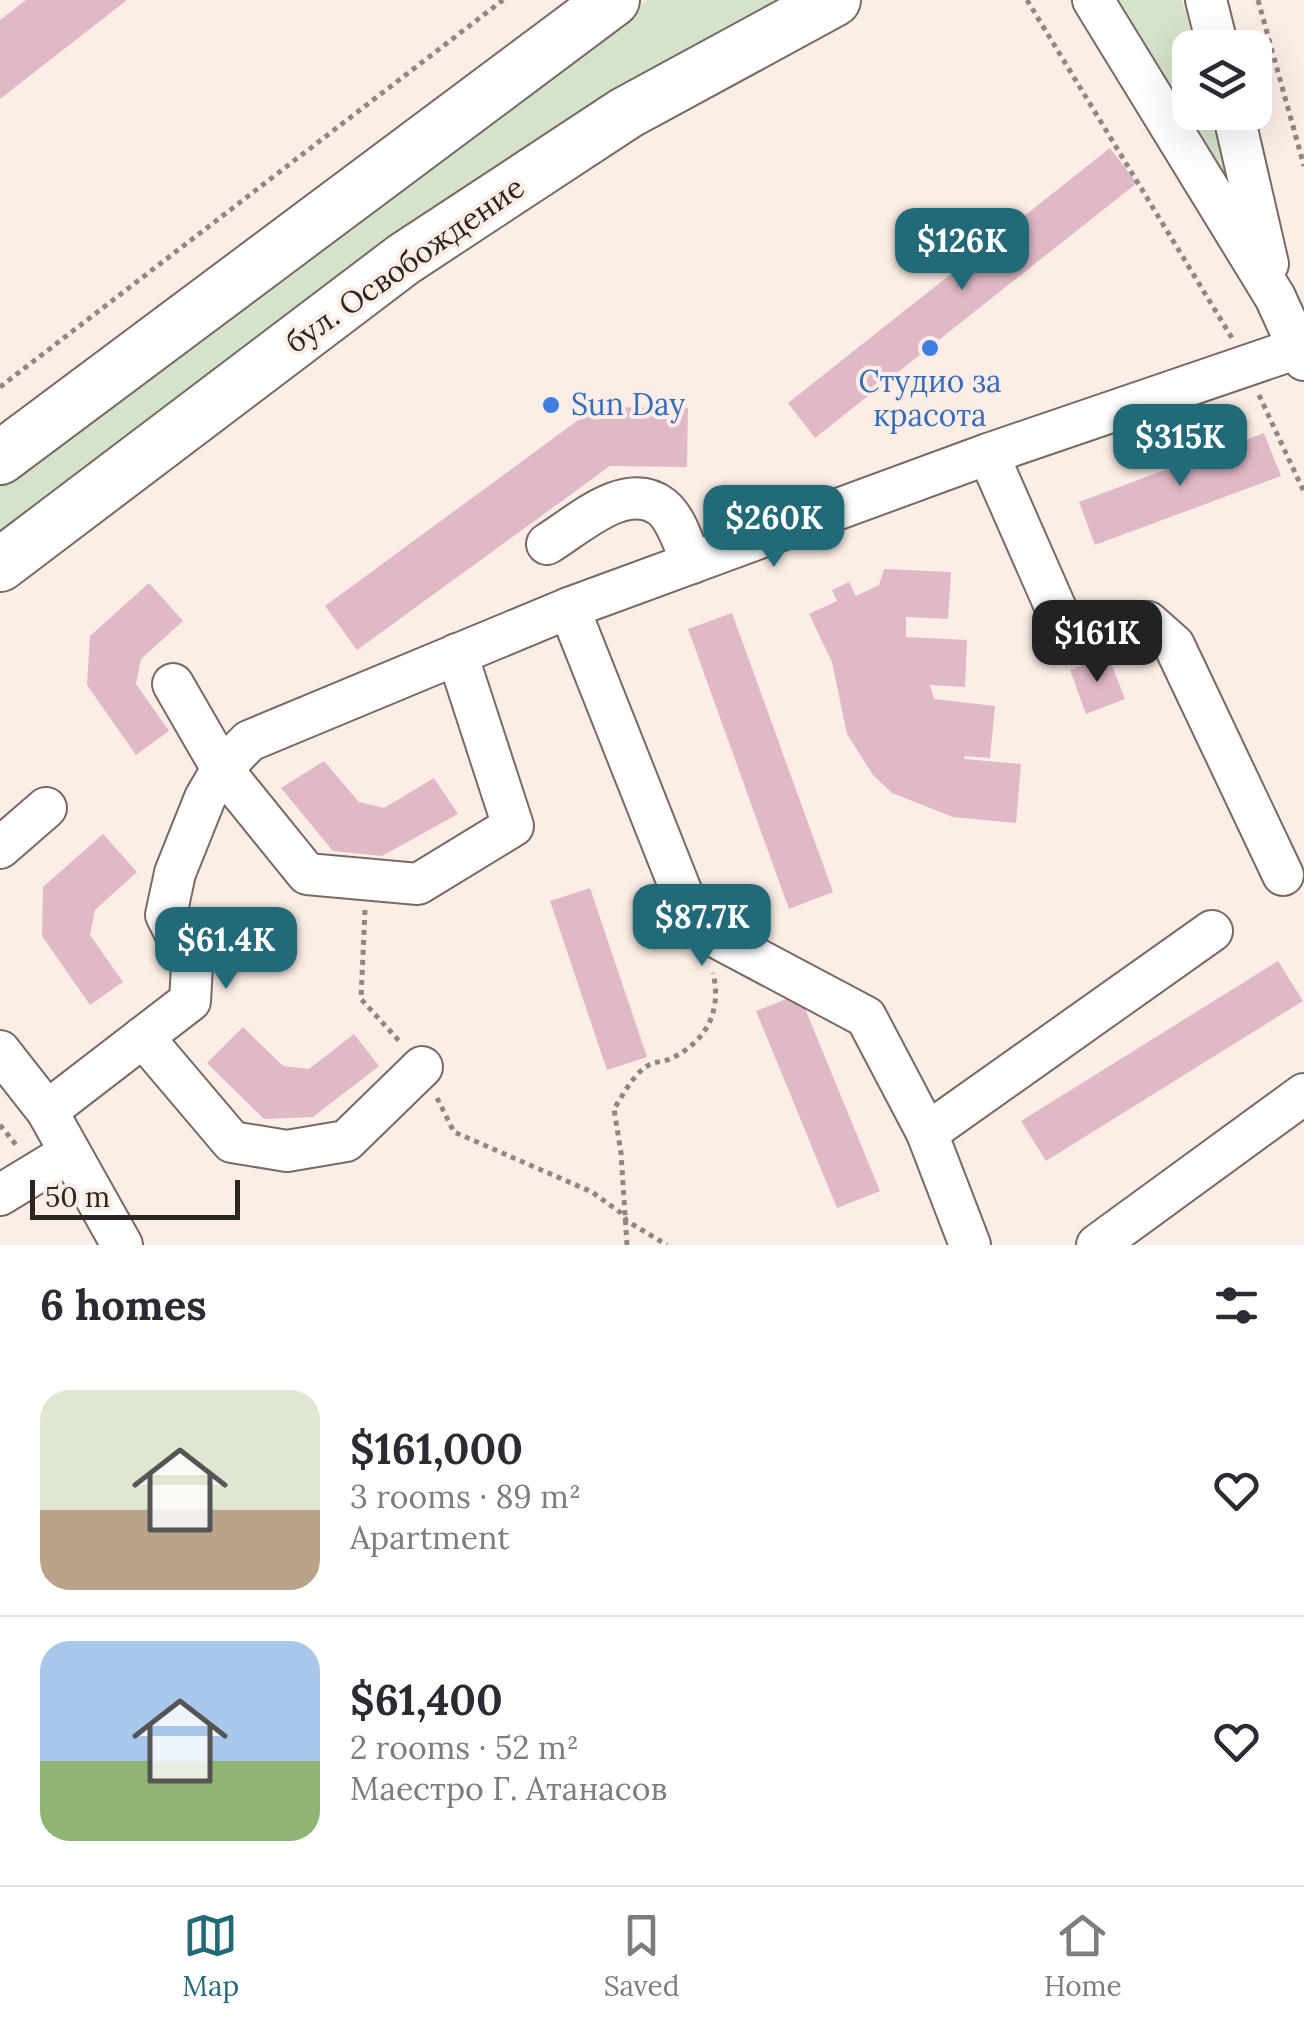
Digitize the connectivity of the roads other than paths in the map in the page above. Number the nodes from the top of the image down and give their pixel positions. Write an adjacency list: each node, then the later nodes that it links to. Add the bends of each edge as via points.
1 (613, 0): 10 (main road)
2 (834, 0): 13 (main road, бул. Освобождение, via 626,113 404,259)
3 (1093, 0): 7 (street)
4 (1206, 0): 5 (street)
5 (1214, 30)
6 (1237, 130): 7 (street)
7 (1276, 297): 8 (street)
8 (1302, 351): 9 (street)
9 (988, 454): 12 (street); 20 (street, via 1068,636 1107,623 1148,622 1174,645)
10 (0, 458)
11 (547, 544): 12 (street, via 620,499 640,499 661,506)
12 (692, 563): 14 (street)
13 (0, 566)
14 (570, 608): 15 (street); 27 (street, via 696,926 866,1017)
15 (457, 654): 17 (street, via 249,740); 17 (street, via 514,826 418,884 307,874)
16 (173, 684): 17 (street)
17 (222, 768): 22 (street, via 175,873 166,915 192,966 190,1002)
18 (46, 808): 19 (street)
19 (0, 848)
20 (1283, 876)
21 (1212, 930): 27 (street)
22 (143, 1038): 24 (street, via 232,1142 287,1151 346,1140); 26 (street)
23 (0, 1051): 26 (street)
24 (422, 1067)
25 (1304, 1094): 32 (street)
26 (47, 1111): 28 (street)
27 (927, 1133): 31 (street)
28 (69, 1153): 29 (street); 30 (street)
29 (0, 1195)
30 (122, 1245)
31 (970, 1245)
32 (1097, 1245)

